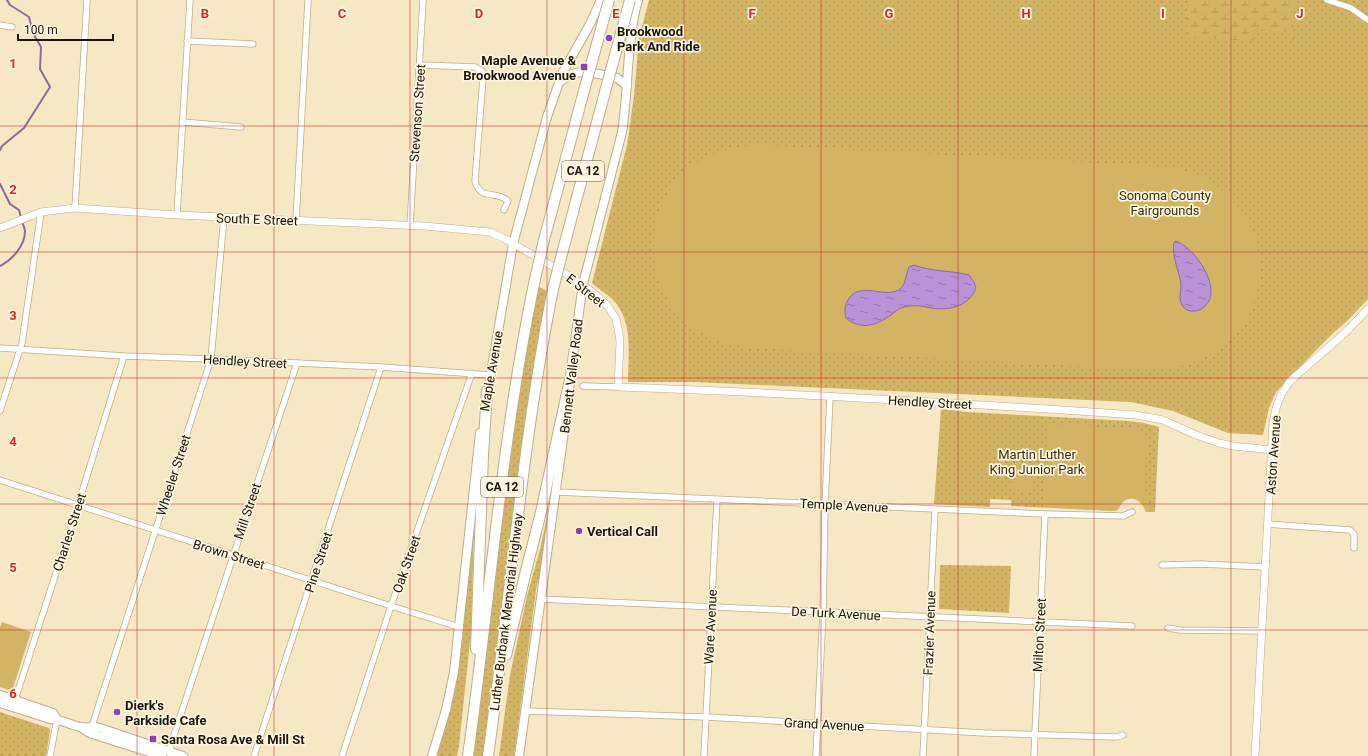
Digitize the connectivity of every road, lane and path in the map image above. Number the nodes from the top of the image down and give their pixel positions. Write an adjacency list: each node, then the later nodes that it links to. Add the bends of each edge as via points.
1 (87, 0): 20 (street)
2 (190, 0): 13 (street)
3 (308, 0): 25 (street)
4 (423, 0): 15 (street, Stevenson Street)
5 (601, 0): 16 (main road, Maple Avenue)
6 (609, 0): 73 (highway, Luther Burbank Memorial Highway / CA 12, bridge, via 544,240 522,344 511,411)
7 (630, 0): 71 (highway, Luther Burbank Memorial Highway / CA 12, bridge, via 553,289 530,421)
8 (638, 0): 17 (main road, Bennett Valley Road, via 632,26)
9 (1327, 0): 10 (street, via 1351,8)
10 (1368, 20)
11 (0, 25): 12 (street)
12 (12, 27)
13 (187, 41): 14 (street); 18 (street)
14 (253, 44)
15 (420, 65): 21 (street, via 476,67 482,71 475,180 478,189 484,193 502,196 508,201); 26 (street, Stevenson Street)
16 (559, 82): 17 (main road, via 572,74 585,71 617,78); 28 (main road, Maple Avenue)
17 (627, 86): 29 (main road, Bennett Valley Road, via 619,145)
18 (182, 122): 19 (street); 23 (street)
19 (241, 127)
20 (75, 208): 22 (street, South E Street); 23 (street, South E Street)
21 (504, 210)
22 (41, 212): 27 (street, South E Street); 32 (street)
23 (177, 215): 24 (street, South E Street)
24 (224, 217): 25 (street, South E Street); 34 (street, Wheeler Street)
25 (296, 220): 26 (street, South E Street)
26 (410, 226): 28 (street, South E Street, via 485,231)
27 (0, 228)
28 (513, 244): 29 (street, E Street); 38 (main road, Maple Avenue)
29 (583, 284): 39 (main road, Bennett Valley Road); 41 (street, E Street, via 606,304 616,320 620,342)
30 (1368, 309): 45 (street, Aston Avenue, via 1290,382 1281,395 1273,423)
31 (0, 348): 32 (street, Hendley Street)
32 (20, 349): 33 (street, Hendley Street); 44 (street)
33 (124, 356): 34 (street, Hendley Street); 49 (street, Charles Street)
34 (211, 359): 35 (street, Hendley Street); 55 (street, Wheeler Street)
35 (297, 363): 36 (street, Hendley Street); 57 (street, Mill Street)
36 (381, 367): 37 (street, Hendley Street); 60 (street, Pine Street)
37 (472, 373): 38 (street, Hendley Street); 62 (street, Oak Street)
38 (490, 375): 42 (main road, Maple Avenue)
39 (569, 384): 47 (main road, Bennett Valley Road); 71 (highway, via 538,526)
40 (583, 386): 41 (street, Hendley Street)
41 (618, 387): 43 (street, Hendley Street)
42 (487, 391): 67 (main road, Maple Avenue, via 479,438); 73 (highway, via 476,632)
43 (830, 396): 45 (street, Hendley Street, via 1136,415 1163,420 1219,443); 50 (street)
44 (0, 411)
45 (1272, 450): 54 (street, Aston Avenue)
46 (0, 480): 49 (street, Brown Street)
47 (556, 492): 48 (street, Temple Avenue); 61 (main road, Bennett Valley Road)
48 (717, 499): 50 (street, Temple Avenue); 63 (street, Ware Avenue)
49 (78, 505): 55 (street, Brown Street); 75 (street, Charles Street)
50 (825, 505): 51 (street, Temple Avenue); 64 (street)
51 (934, 510): 53 (street, Temple Avenue); 65 (street, Frazier Avenue)
52 (1132, 512): 53 (street, Temple Avenue, via 1122,516)
53 (1045, 514): 66 (street, Milton Street)
54 (1268, 524): 56 (street, via 1350,530 1354,534); 59 (street, Aston Avenue)
55 (155, 530): 57 (street, Brown Street); 80 (street, Wheeler Street)
56 (1354, 548)
57 (233, 554): 60 (street, Brown Street); 85 (street, Mill Street, via 171,744)
58 (1162, 565): 59 (street)
59 (1265, 567): 70 (street, Aston Avenue)
60 (312, 580): 62 (street, Brown Street); 89 (street, Pine Street)
61 (540, 599): 63 (street, De Turk Avenue); 76 (main road, Bennett Valley Road)
62 (391, 606): 67 (street, Brown Street); 90 (street, Oak Street)
63 (711, 607): 64 (street, De Turk Avenue); 77 (street, Ware Avenue)
64 (822, 612): 65 (street, De Turk Avenue); 79 (street)
65 (930, 616): 66 (street, De Turk Avenue); 82 (street, Frazier Avenue)
66 (1040, 622): 68 (street, De Turk Avenue); 83 (street, Milton Street)
67 (459, 626): 91 (main road, Maple Avenue, via 451,689)
68 (1132, 626)
69 (1168, 628): 70 (street)
70 (1262, 631): 99 (street, Aston Avenue)
71 (496, 692): 93 (highway, Luther Burbank Memorial Highway / CA 12)
72 (0, 696): 75 (main road)
73 (476, 696): 92 (highway, Luther Burbank Memorial Highway / CA 12)
74 (0, 703): 75 (main road)
75 (14, 704): 78 (main road, via 53,713)
76 (525, 711): 77 (street, Grand Avenue); 94 (main road, Bennett Valley Road)
77 (706, 717): 79 (street, Grand Avenue); 95 (street, Ware Avenue)
78 (57, 719): 81 (main road); 86 (street)
79 (818, 724): 82 (street, Grand Avenue); 96 (street)
80 (92, 726): 81 (main road); 85 (main road)
81 (81, 727): 87 (main road, via 86,732)
82 (925, 730): 83 (street, Grand Avenue); 97 (street, Frazier Avenue)
83 (1035, 735): 84 (street, Grand Avenue); 98 (street, Milton Street)
84 (1123, 735)
85 (170, 754): 88 (main road)
86 (50, 756)
87 (162, 756)
88 (183, 756)
89 (254, 756)
90 (342, 756)
91 (432, 756)
92 (468, 756)
93 (488, 756)
94 (519, 756)
95 (704, 756)
96 (816, 756)
97 (923, 756)
98 (1034, 756)
99 (1255, 756)

